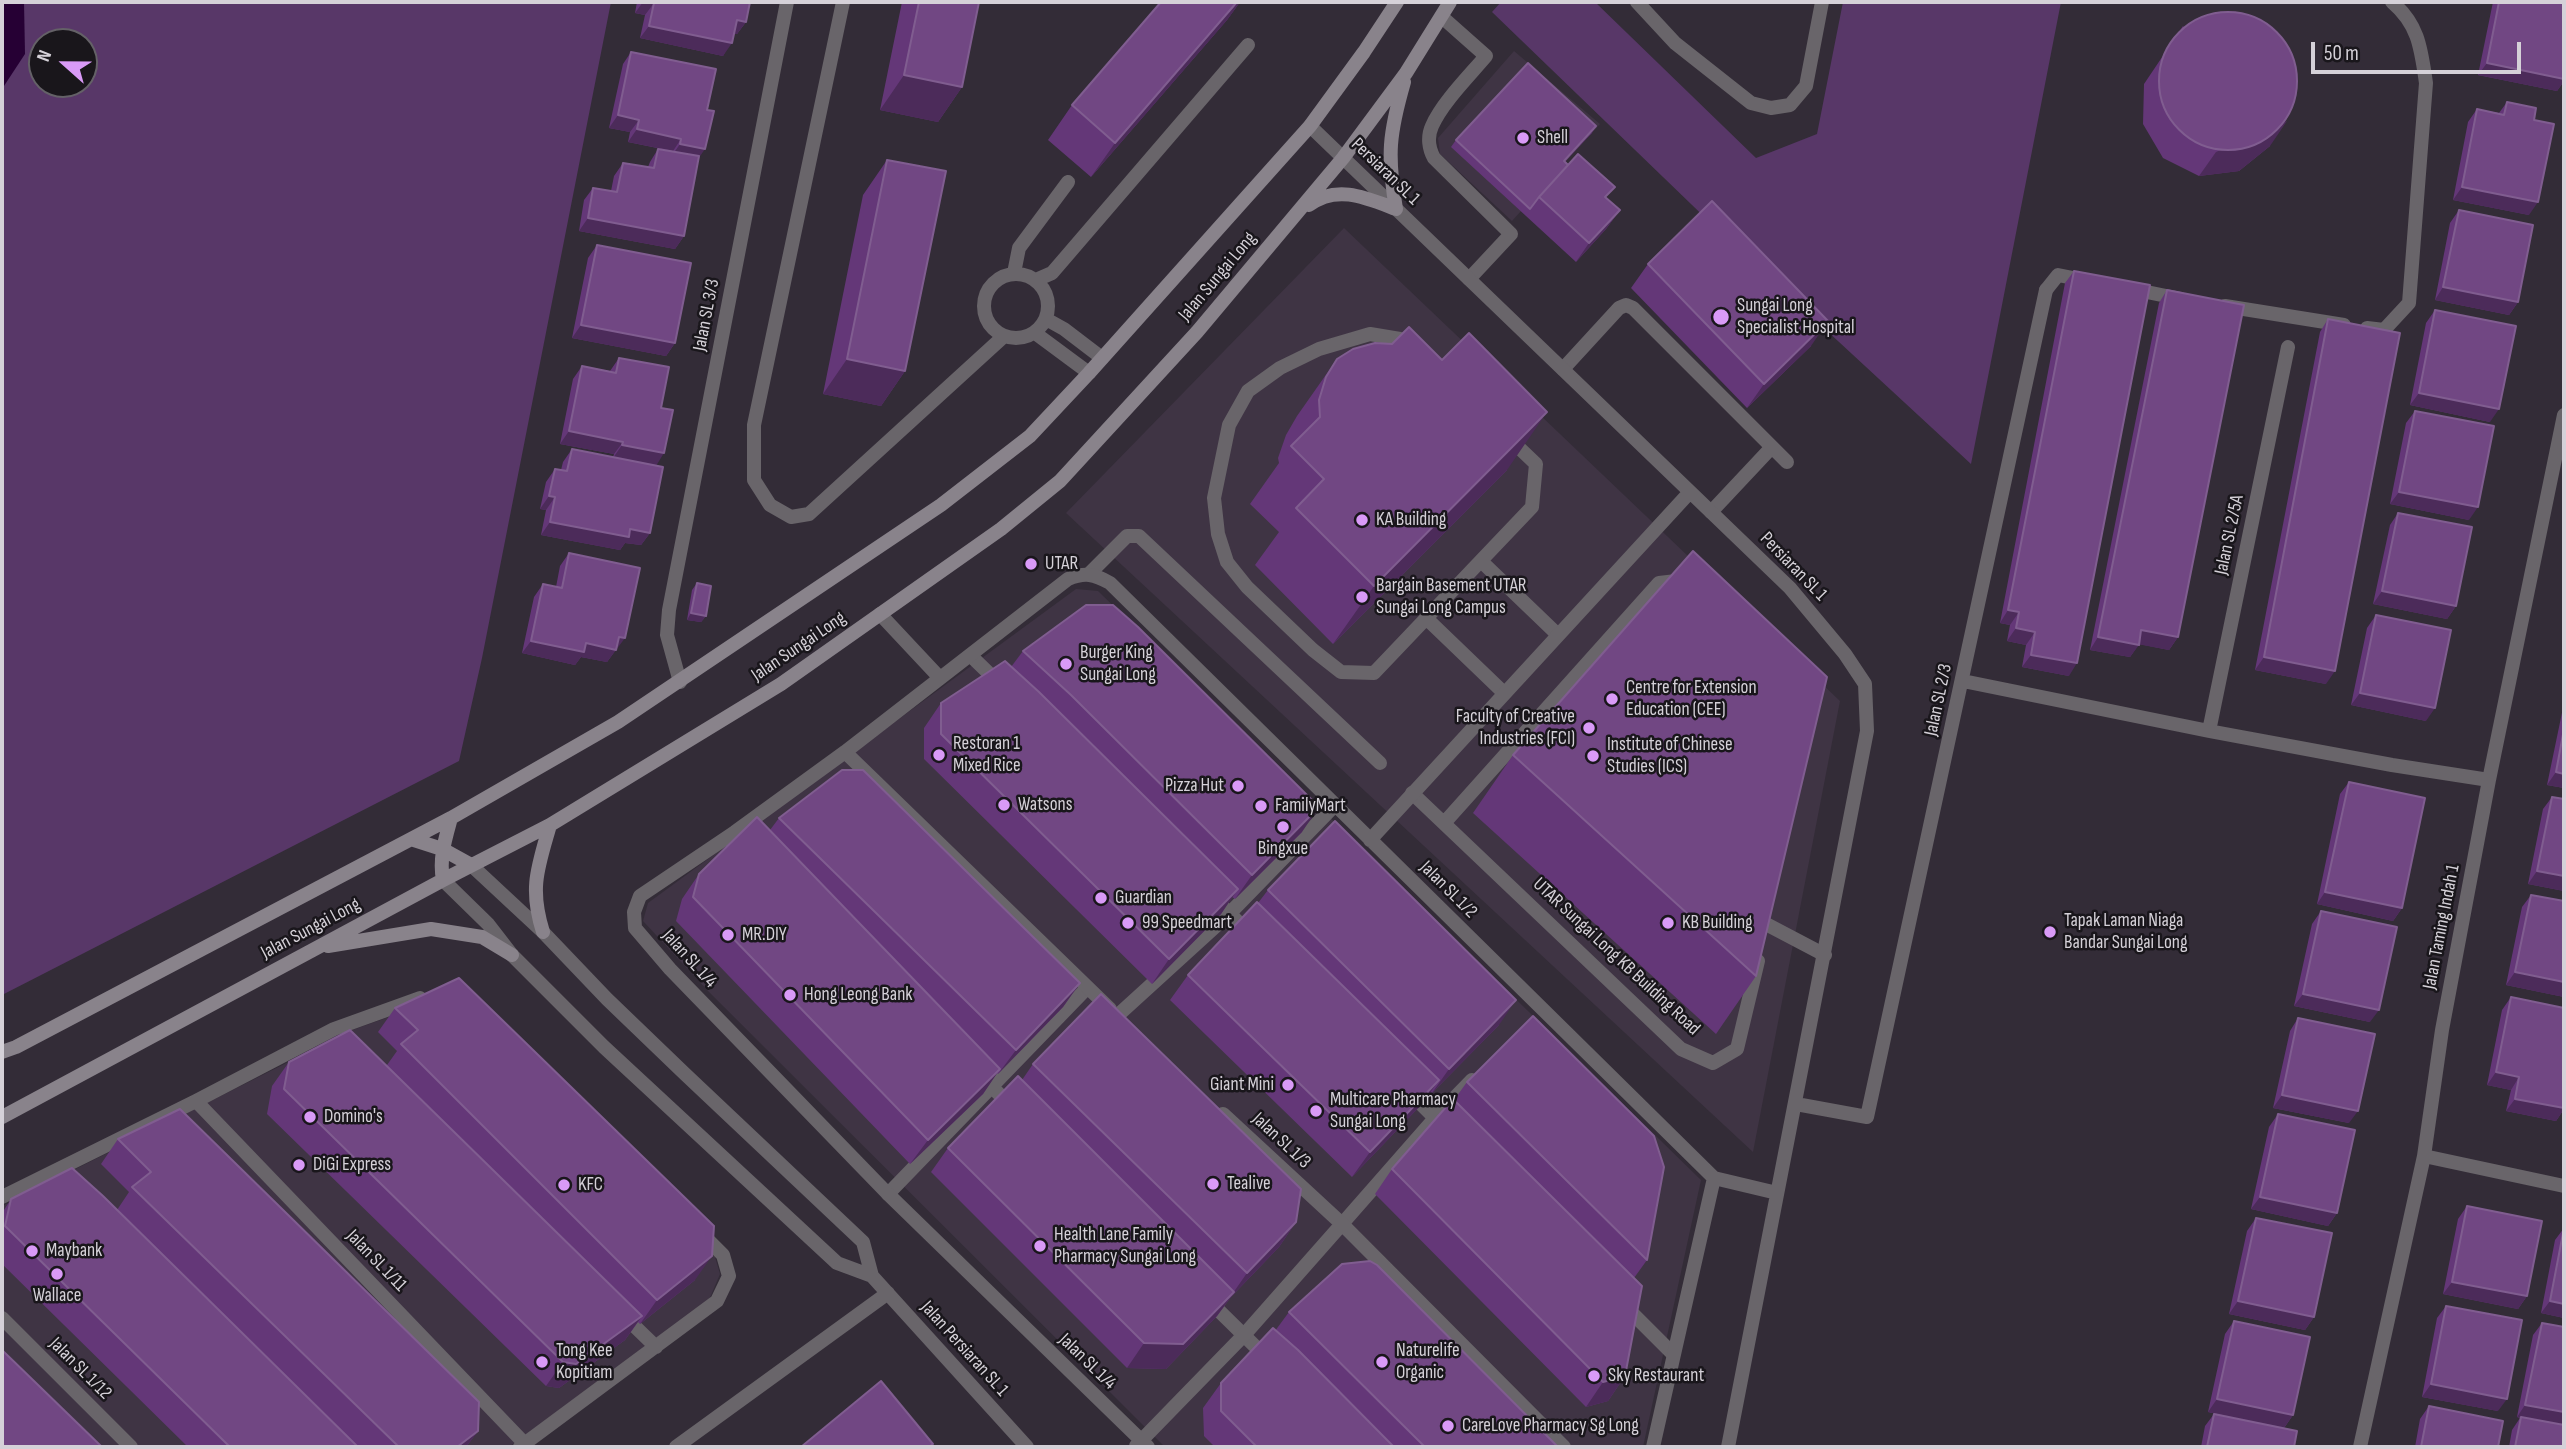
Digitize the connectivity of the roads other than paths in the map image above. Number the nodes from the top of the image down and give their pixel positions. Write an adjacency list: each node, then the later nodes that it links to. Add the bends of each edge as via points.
1 (787, 2): 40 (street, Jalan SL 3/3, via 669,610 667,635)
2 (843, 2): 21 (street, via 754,425 754,480 770,505 791,517 808,514)
3 (1397, 2): 11 (street, Jalan Sungai Long)
4 (1450, 2): 8 (street, Jalan Sungai Long)
5 (1637, 2): 6 (street, via 1675,43 1751,103 1771,108 1790,106 1806,86)
6 (1822, 2)
7 (2392, 2): 39 (street, Jalan SL 2/3, via 2414,27 2426,83 2409,303 2384,330 2058,275 2046,290)
8 (1442, 17): 10 (street, Jalan Sungai Long); 17 (street, via 1486,57 1431,127 1429,148 1511,234)
9 (1248, 45): 18 (street, via 1052,273)
10 (1406, 74): 12 (street, Jalan Sungai Long); 14 (street, via 1389,150)
11 (1310, 126): 12 (street, Persiaran SL 1); 23 (street, Jalan Sungai Long)
12 (1343, 158): 14 (street, Persiaran SL 1); 15 (street, Jalan Sungai Long)
13 (1068, 182): 16 (street, via 1019,248)
14 (1396, 209): 15 (street, via 1359,195 1337,194 1319,198); 17 (street, Persiaran SL 1)
15 (1295, 215): 34 (street, Jalan Sungai Long, via 1197,332 1060,481 1001,529)
16 (1014, 273): 18 (street); 21 (street, via 994,282 984,301 988,322)
17 (1469, 279): 24 (street, Persiaran SL 1)
18 (1036, 280): 19 (street, via 1048,301)
19 (1046, 319): 20 (street); 23 (street)
20 (1035, 334): 21 (street, via 1020,339); 25 (street)
21 (1003, 337)
22 (2288, 347): 43 (street, Jalan SL 2/5A)
23 (1102, 358): 25 (street, Jalan Sungai Long)
24 (1563, 369): 27 (street, via 1626,305); 29 (street, Persiaran SL 1)
25 (1089, 373): 40 (street, Jalan Sungai Long, via 1030,436 941,505)
26 (2564, 415): 46 (street, Jalan Taming Indah 1)
27 (1772, 447): 28 (street); 30 (street)
28 (1787, 462)
29 (1689, 492): 30 (street, Persiaran SL 1); 36 (street)
30 (1711, 512): 63 (street, Persiaran SL 1, via 1790,588 1865,684 1867,731)
31 (1481, 561): 35 (street); 35 (street, via 1532,507 1536,464 1400,339 1370,334 1319,349 1280,368 1248,391 1229,425 1214,498 1227,562 1247,587 1341,672 1374,673); 36 (street)
32 (1089, 574): 37 (street, Jalan SL 1/4, via 1068,579); 45 (street, via 1127,536 1139,536); 48 (street, Jalan SL 1/2, via 1110,583)
33 (1697, 589): 50 (street, via 1688,579 1659,583)
34 (880, 614): 38 (street); 51 (street, Jalan Sungai Long, via 781,684)
35 (1426, 618): 41 (street)
36 (1557, 634): 41 (street)
37 (971, 656): 38 (street, Jalan SL 1/4); 42 (street)
38 (939, 677): 44 (street, Jalan SL 1/4)
39 (1963, 681): 43 (street); 73 (street, Jalan SL 2/3, via 1867,1117)
40 (680, 682): 49 (street, Jalan Sungai Long)
41 (1504, 693): 47 (street)
42 (1009, 694)
43 (2209, 731): 46 (street)
44 (845, 752): 64 (street); 82 (street, Jalan SL 1/4, via 740,837 640,896 635,928)
45 (1380, 763)
46 (2489, 780): 78 (street, Jalan Taming Indah 1, via 2442,1030)
47 (1412, 793): 50 (street, UTAR Sungai Long KB Building Road); 53 (street)
48 (1335, 805): 53 (street, Jalan SL 1/2); 58 (street)
49 (451, 818): 52 (street, Jalan Sungai Long); 54 (street)
50 (1445, 822): 63 (street, UTAR Sungai Long KB Building Road, via 1681,1049 1713,1063 1737,1049 1765,930)
51 (550, 825): 55 (street, Jalan Sungai Long); 59 (street, via 536,874 535,907)
52 (411, 839): 54 (street); 66 (street, Jalan Sungai Long)
53 (1370, 840): 79 (street, Jalan SL 1/2, via 1537,1014)
54 (442, 849): 55 (street); 56 (street)
55 (471, 865): 56 (street, Jalan Sungai Long); 59 (street)
56 (443, 880): 61 (street, Jalan Sungai Long); 62 (street)
57 (1201, 885): 58 (street)
58 (1229, 914): 60 (street); 64 (street, via 1123,1021)
59 (543, 932): 86 (street, via 617,1009 863,1242)
60 (1259, 943)
61 (316, 948): 62 (street, via 431,929 482,937); 75 (street, Jalan Sungai Long)
62 (512, 955): 86 (street, via 837,1263)
63 (1825, 955): 73 (street, Persiaran SL 1)
64 (1087, 988): 70 (street)
65 (431, 994): 71 (street)
66 (2, 1052)
67 (962, 1057): 70 (street)
68 (1484, 1068): 76 (street)
69 (1396, 1079): 76 (street)
70 (992, 1087): 74 (street); 82 (street)
71 (195, 1101): 83 (street, via 62,1173); 97 (street, Jalan SL 1/11)
72 (1209, 1101): 85 (street, Jalan SL 1/3)
73 (1796, 1104): 81 (street, Persiaran SL 1)
74 (1021, 1115)
75 (2, 1117)
76 (1435, 1118): 77 (street); 85 (street)
77 (1455, 1138)
78 (2424, 1156): 80 (street); 104 (street, Jalan Taming Indah 1)
79 (1714, 1178): 81 (street); 94 (street)
80 (2564, 1186)
81 (1777, 1193): 103 (street, Persiaran SL 1)
82 (888, 1194): 96 (street, Jalan SL 1/4)
83 (2, 1197)
84 (685, 1218): 93 (street, via 723,1255 729,1276 716,1301)
85 (1342, 1224): 92 (street); 101 (street, Jalan SL 1/3)
86 (872, 1276): 88 (street, Jalan Persiaran SL 1)
87 (1195, 1288): 92 (street)
88 (888, 1293): 99 (street); 100 (street, Jalan Persiaran SL 1)
89 (1613, 1295): 94 (street)
90 (607, 1298): 93 (street)
91 (2, 1318): 98 (street, Jalan SL 1/12)
92 (1244, 1335): 95 (street); 96 (street)
93 (656, 1347): 97 (street)
94 (1673, 1354): 102 (street)
95 (1281, 1373)
96 (1141, 1445)
97 (524, 1446)
98 (131, 1447)
99 (676, 1447)
100 (1027, 1447)
101 (1564, 1447)
102 (1653, 1447)
103 (1728, 1447)
104 (2360, 1447)

